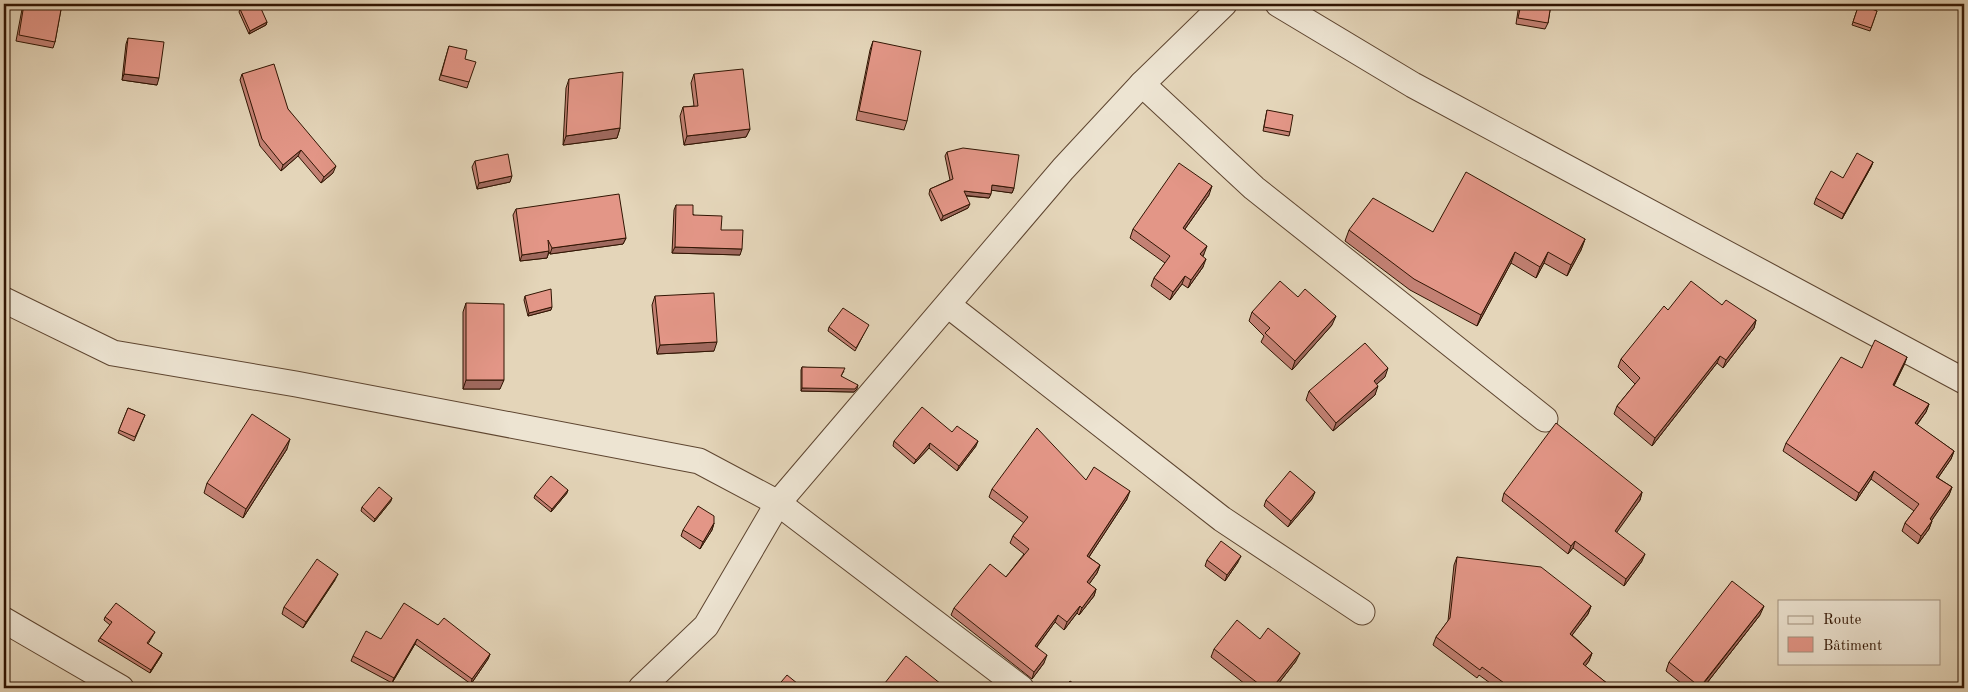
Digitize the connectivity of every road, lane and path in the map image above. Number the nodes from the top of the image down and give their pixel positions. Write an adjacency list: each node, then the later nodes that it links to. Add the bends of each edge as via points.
1 (1224, 4): 3 (street)
2 (1278, 4): 6 (street, via 1422,89)
3 (1142, 84): 5 (street, via 1063,168); 7 (street, via 1254,188)
4 (4, 300): 8 (street, via 113,354 306,386 698,460)
5 (948, 305): 8 (street); 9 (street, via 1222,519)
6 (1964, 381)
7 (1545, 418)
8 (778, 503): 11 (street); 13 (street, via 706,626)
9 (1362, 612)
10 (4, 620): 12 (street)
11 (1015, 686)
12 (121, 688)
13 (641, 688)

